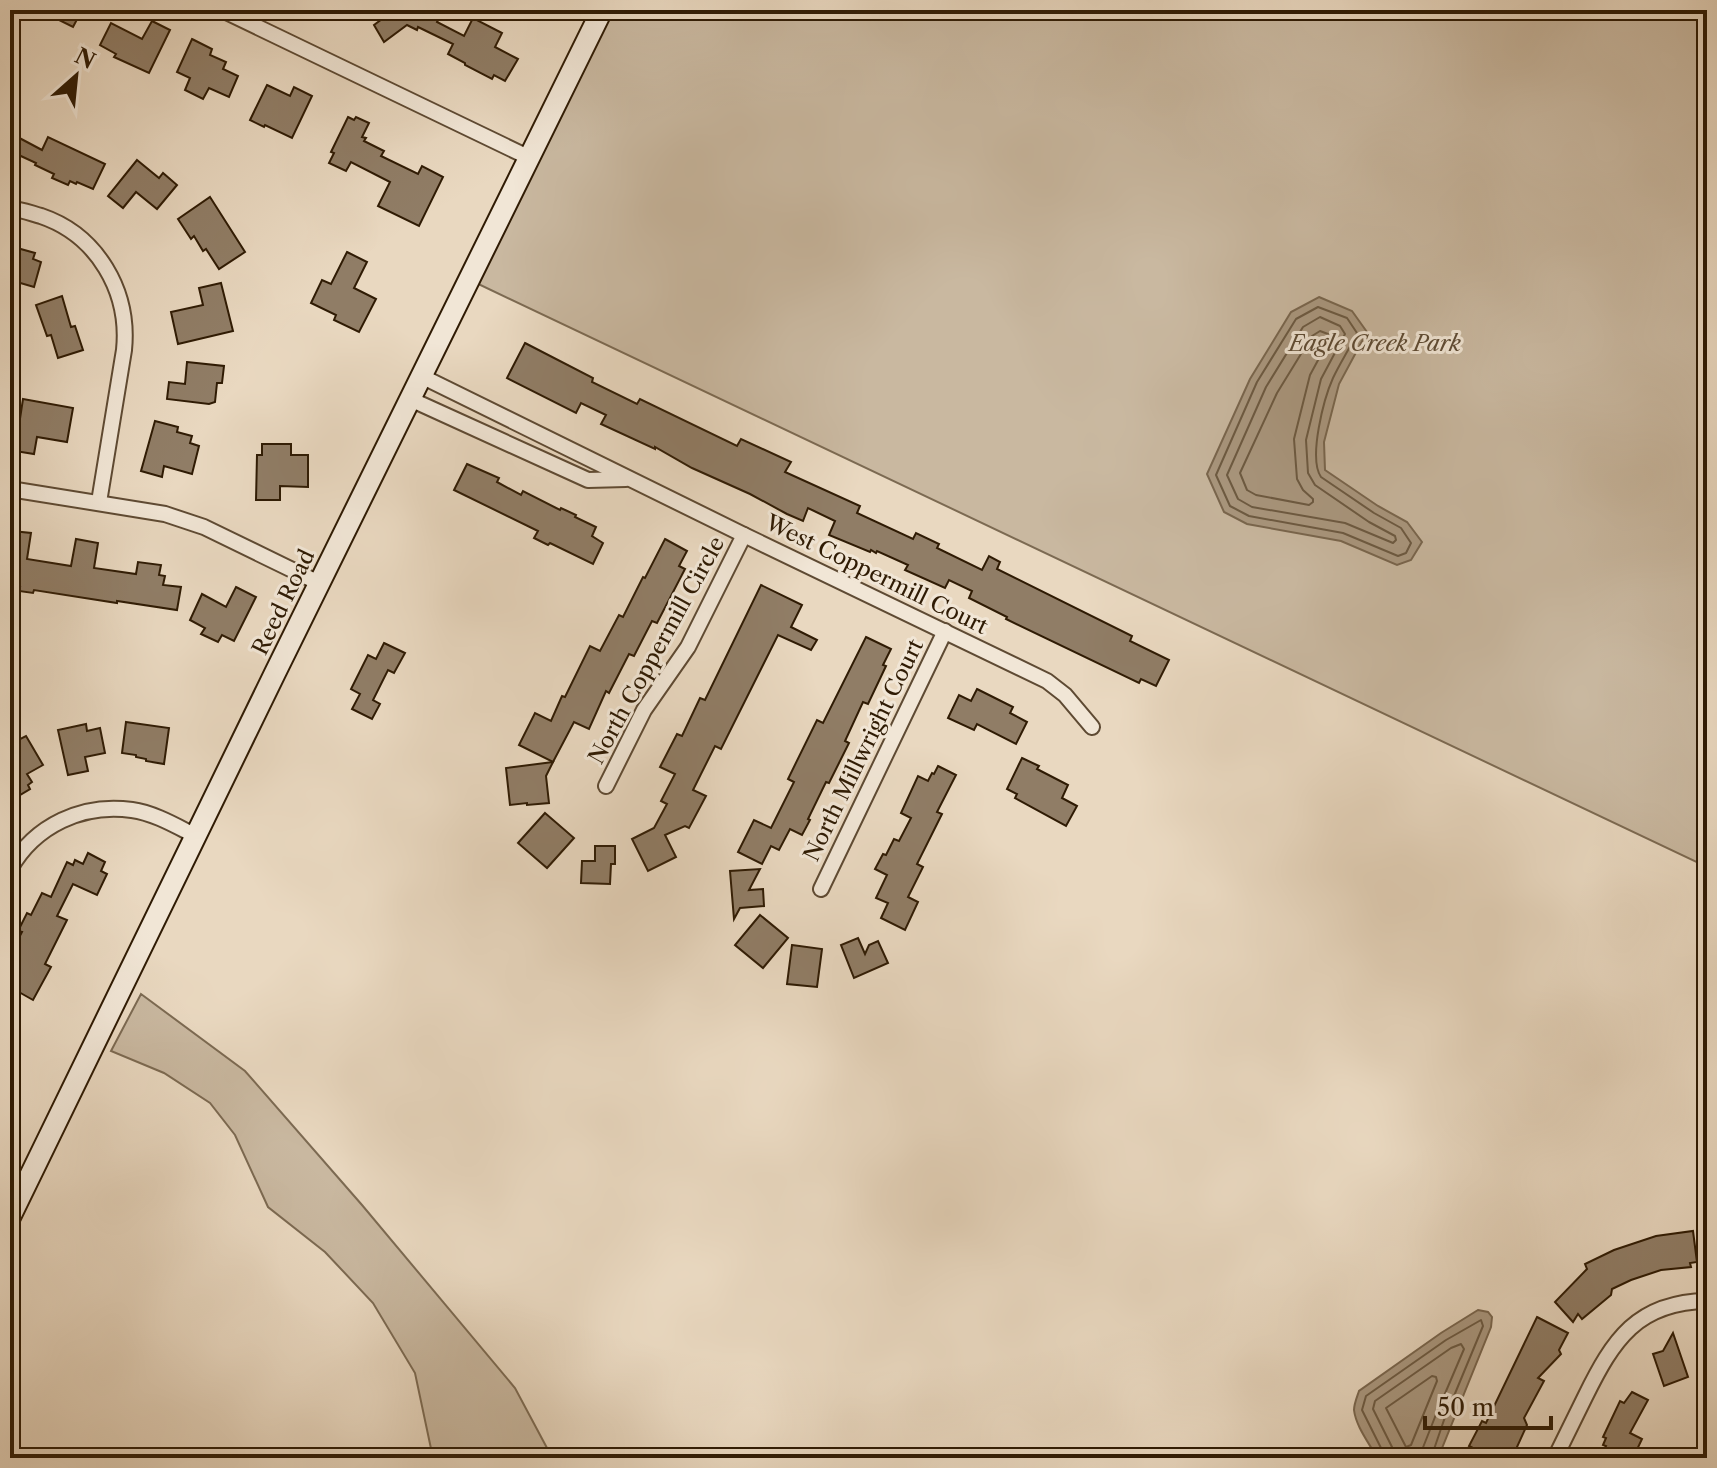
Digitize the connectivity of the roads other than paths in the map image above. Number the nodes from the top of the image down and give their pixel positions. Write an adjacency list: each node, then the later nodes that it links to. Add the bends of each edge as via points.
1 (222, 10): 3 (street)
2 (602, 10): 3 (main road, Reed Road)
3 (530, 158): 5 (main road, Reed Road)
4 (10, 209): 9 (street, via 53,220 80,237 113,280 121,303 124,350)
5 (421, 376): 6 (main road, Reed Road); 7 (street, West Coppermill Court)
6 (410, 399): 7 (street, West Coppermill Court, via 588,480); 11 (main road, Reed Road)
7 (630, 479): 10 (street, West Coppermill Court)
8 (10, 489): 9 (street)
9 (99, 502): 11 (street, via 204,527)
10 (744, 535): 12 (street, West Coppermill Court); 14 (street, North Coppermill Circle, via 688,647 644,710)
11 (319, 583): 15 (main road, Reed Road)
12 (945, 631): 13 (street, West Coppermill Court, via 1047,681); 17 (street, North Millwright Court)
13 (1092, 727)
14 (606, 786)
15 (196, 836): 16 (street, via 133,810 94,810 49,827); 18 (main road, Reed Road)
16 (10, 869)
17 (821, 889)
18 (10, 1217)
19 (1707, 1301): 20 (street, via 1665,1308 1618,1339)
20 (1555, 1458)

